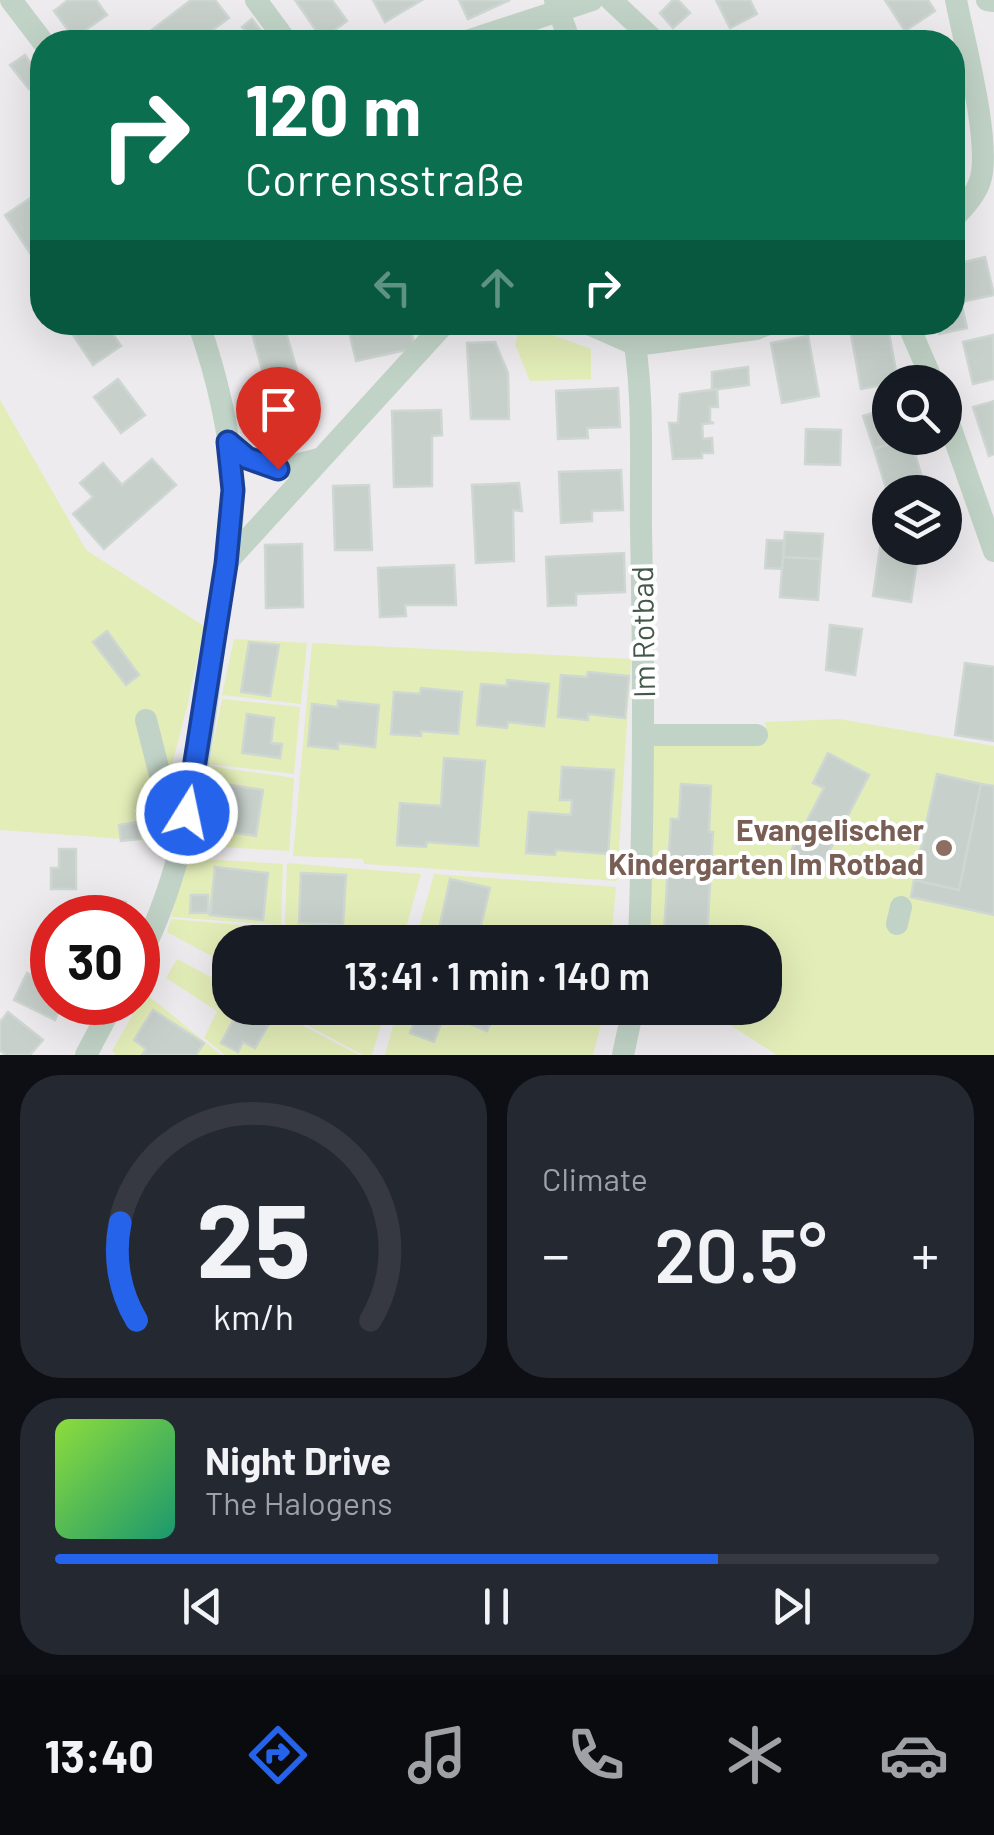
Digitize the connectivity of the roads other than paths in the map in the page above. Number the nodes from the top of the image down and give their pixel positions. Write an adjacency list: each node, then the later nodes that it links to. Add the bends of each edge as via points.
1 (11, 0): 7 (street)
2 (256, 0): 8 (street)
3 (592, 0): 6 (street)
4 (611, 0): 11 (street)
5 (956, 0): 12 (street)
6 (558, 6): 9 (street); 10 (street)
7 (34, 30)
8 (278, 30)
9 (495, 30)
10 (566, 30)
11 (643, 30)
12 (962, 30)
13 (965, 49): 14 (street, via 982,141 981,179)
14 (965, 208)
15 (201, 335): 20 (street)
16 (434, 335): 22 (street)
17 (633, 335): 27 (street, Im Rotbad)
18 (912, 335): 19 (street)
19 (925, 365)
20 (228, 442): 22 (street, via 247,458 278,469); 24 (street, via 233,490)
21 (960, 455): 23 (street)
22 (325, 457): 24 (street)
23 (994, 550)
24 (226, 564): 28 (street)
25 (146, 720): 28 (street, via 167,803)
26 (757, 734): 27 (street)
27 (646, 735): 30 (street, Im Rotbad)
28 (187, 813): 29 (street)
29 (160, 907)
30 (640, 925)
31 (102, 1025): 33 (street)
32 (629, 1025): 34 (street)
33 (86, 1055)
34 (624, 1055)

